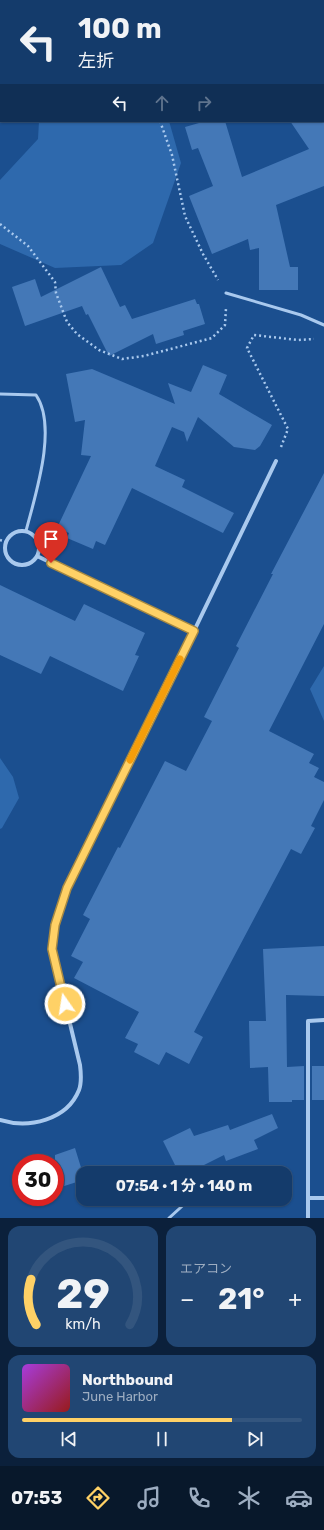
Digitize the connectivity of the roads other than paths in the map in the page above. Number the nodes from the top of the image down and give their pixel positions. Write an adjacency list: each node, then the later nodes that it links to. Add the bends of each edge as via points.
1 (226, 293): 2 (lane, via 301,315)
2 (324, 325)
3 (0, 394): 5 (lane, via 36,395 40,402 46,433 41,469)
4 (276, 461): 7 (street)
5 (26, 531): 6 (street, via 36,537 39,544); 6 (street, via 9,535 4,549 8,559 18,565 24,565)
6 (37, 556): 7 (street)
7 (194, 631): 9 (street, via 67,888 55,925 52,949 79,1060 82,1076 80,1089 67,1108 45,1120 11,1123)
8 (324, 1020): 10 (street, via 308,1020)
9 (0, 1120)
10 (308, 1198): 11 (street); 14 (street)
11 (324, 1198)
12 (182, 1206): 13 (lane)
13 (169, 1218)
14 (308, 1218)

